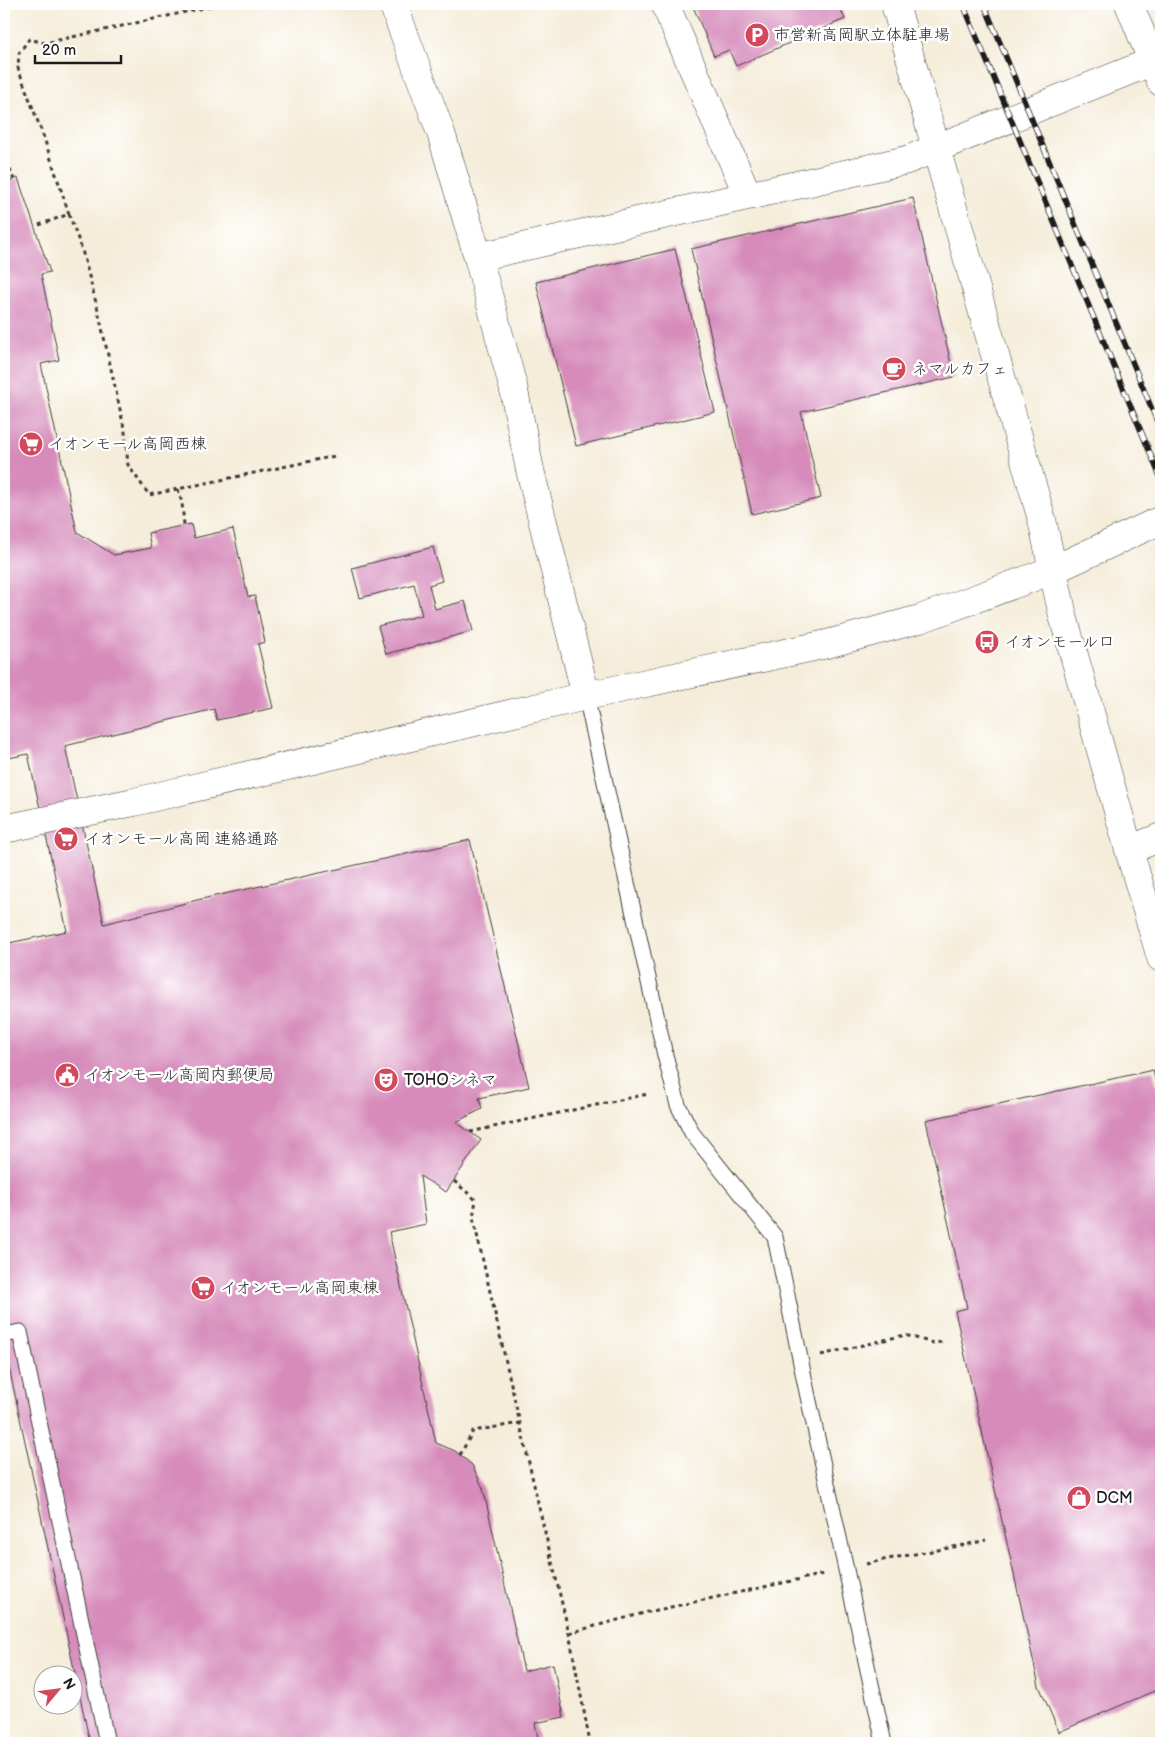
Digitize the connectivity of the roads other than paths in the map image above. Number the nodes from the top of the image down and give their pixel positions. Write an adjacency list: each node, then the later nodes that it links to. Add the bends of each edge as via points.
1 (393, 4): 8 (street, via 441,133)
2 (665, 4): 7 (street)
3 (896, 4): 6 (street)
4 (1130, 4): 5 (street)
5 (1158, 67): 6 (street)
6 (936, 148): 7 (street, via 907,160); 10 (street)
7 (748, 196): 8 (street)
8 (478, 257): 11 (street)
9 (1161, 520): 10 (street)
10 (1053, 570): 11 (street, via 920,618 827,644); 14 (street)
11 (586, 696): 12 (street, via 143,800); 18 (lane, via 678,1105 692,1133 775,1237)
12 (4, 829)
13 (1161, 837): 14 (street)
14 (1129, 850): 15 (street)
15 (1161, 958)
16 (4, 1335): 17 (lane, via 20,1332)
17 (107, 1743)
18 (884, 1743)

